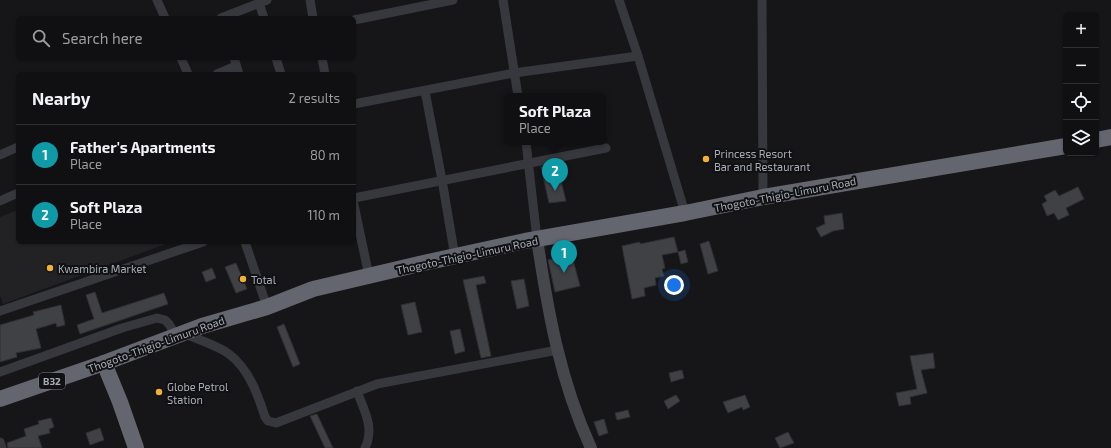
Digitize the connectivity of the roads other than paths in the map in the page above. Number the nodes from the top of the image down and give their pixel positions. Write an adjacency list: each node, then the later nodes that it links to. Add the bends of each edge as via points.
1 (157, 0): 8 (street)
2 (310, 0): 11 (street)
3 (453, 0): 12 (street)
4 (503, 0): 22 (street)
5 (619, 0): 13 (street)
6 (762, 0): 36 (street)
7 (263, 2): 9 (street); 10 (street)
8 (164, 16)
9 (226, 16)
10 (264, 16)
11 (313, 16)
12 (356, 20)
13 (638, 56): 22 (street); 39 (street)
14 (182, 60): 18 (street)
15 (277, 60): 20 (street)
16 (322, 60): 21 (street)
17 (236, 66): 19 (street)
18 (185, 72)
19 (222, 72)
20 (280, 72)
21 (325, 72)
22 (514, 73): 23 (street); 24 (street)
23 (424, 91): 25 (street); 34 (street)
24 (517, 93)
25 (356, 104)
26 (1111, 137): 27 (highway)
27 (1099, 139)
28 (527, 145): 33 (street)
29 (1063, 147): 36 (highway, Thogoto-Thigio-Limuru Road / B32)
30 (16, 148): 32 (street)
31 (606, 148): 33 (street)
32 (0, 154)
33 (530, 163): 34 (street); 41 (street)
34 (442, 180): 37 (street); 44 (street)
35 (16, 194): 38 (street)
36 (763, 197): 39 (highway, Thogoto-Thigio-Limuru Road / B32)
37 (356, 198)
38 (0, 201)
39 (685, 213): 41 (highway, Thogoto-Thigio-Limuru Road / B32)
40 (356, 214): 45 (street)
41 (537, 239): 44 (highway, Thogoto-Thigio-Limuru Road / B32); 49 (street, via 547,304)
42 (197, 244): 47 (street)
43 (247, 244): 46 (street)
44 (455, 257): 45 (highway, Thogoto-Thigio-Limuru Road / B32)
45 (369, 276): 46 (highway, Thogoto-Thigio-Limuru Road / B32, via 313,290)
46 (267, 307): 48 (highway, Thogoto-Thigio-Limuru Road / B32)
47 (0, 312)
48 (180, 334): 50 (highway, Thogoto-Thigio-Limuru Road / B32); 51 (street, via 165,320 157,318); 52 (street, via 228,353 254,386 268,421 280,422)
49 (558, 350): 52 (street, via 410,377); 58 (street, via 569,394)
50 (104, 363): 53 (highway, Thogoto-Thigio-Limuru Road / B32); 56 (highway)
51 (0, 372)
52 (357, 391): 57 (street, via 370,427)
53 (0, 399)
54 (0, 442): 55 (street)
55 (2, 448)
56 (136, 448)
57 (365, 448)
58 (591, 448)

